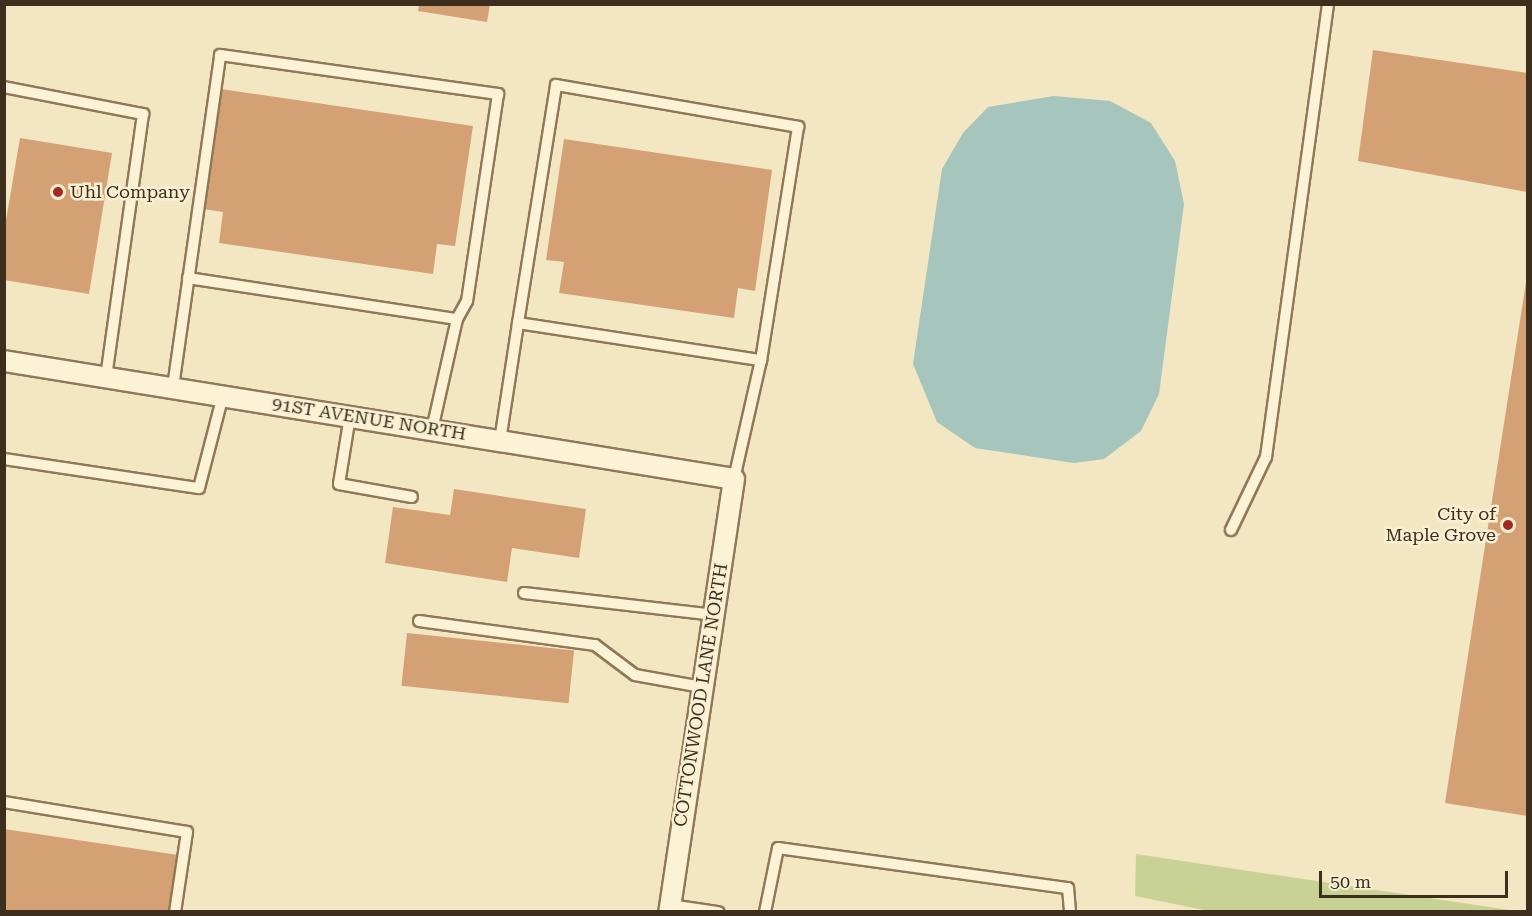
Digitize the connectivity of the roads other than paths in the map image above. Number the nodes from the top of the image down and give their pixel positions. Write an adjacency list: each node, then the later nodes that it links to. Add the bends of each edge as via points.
1 (1328, 4): 17 (lane, via 1266,457)
2 (4, 87): 8 (lane, via 143,114)
3 (188, 278): 4 (lane); 4 (lane, via 220,55 498,94 467,301); 9 (lane)
4 (458, 319): 12 (lane)
5 (518, 322): 6 (lane); 6 (lane, via 556,85 798,127); 13 (lane)
6 (761, 360): 15 (lane)
7 (4, 361): 8 (street, 91ST AVENUE NORTH)
8 (106, 376): 9 (street, 91ST AVENUE NORTH)
9 (173, 387): 10 (street, 91ST AVENUE NORTH)
10 (223, 395): 11 (street, 91ST AVENUE NORTH); 14 (lane, via 199,488)
11 (350, 416): 12 (street, 91ST AVENUE NORTH); 16 (lane, via 339,484)
12 (432, 430): 13 (street, 91ST AVENUE NORTH)
13 (500, 441): 15 (street, 91ST AVENUE NORTH)
14 (4, 459)
15 (734, 479): 19 (street, COTTONWOOD LANE NORTH)
16 (412, 497)
17 (1231, 530)
18 (524, 593): 19 (lane)
19 (713, 615): 21 (street, COTTONWOOD LANE NORTH)
20 (419, 621): 21 (lane, via 595,645 635,675)
21 (702, 687): 23 (street, COTTONWOOD LANE NORTH)
22 (4, 802): 24 (lane, via 187,832)
23 (669, 908): 25 (lane)
24 (176, 912)
25 (718, 912)
26 (765, 912): 27 (lane, via 778,848 1068,888)
27 (1070, 912)

